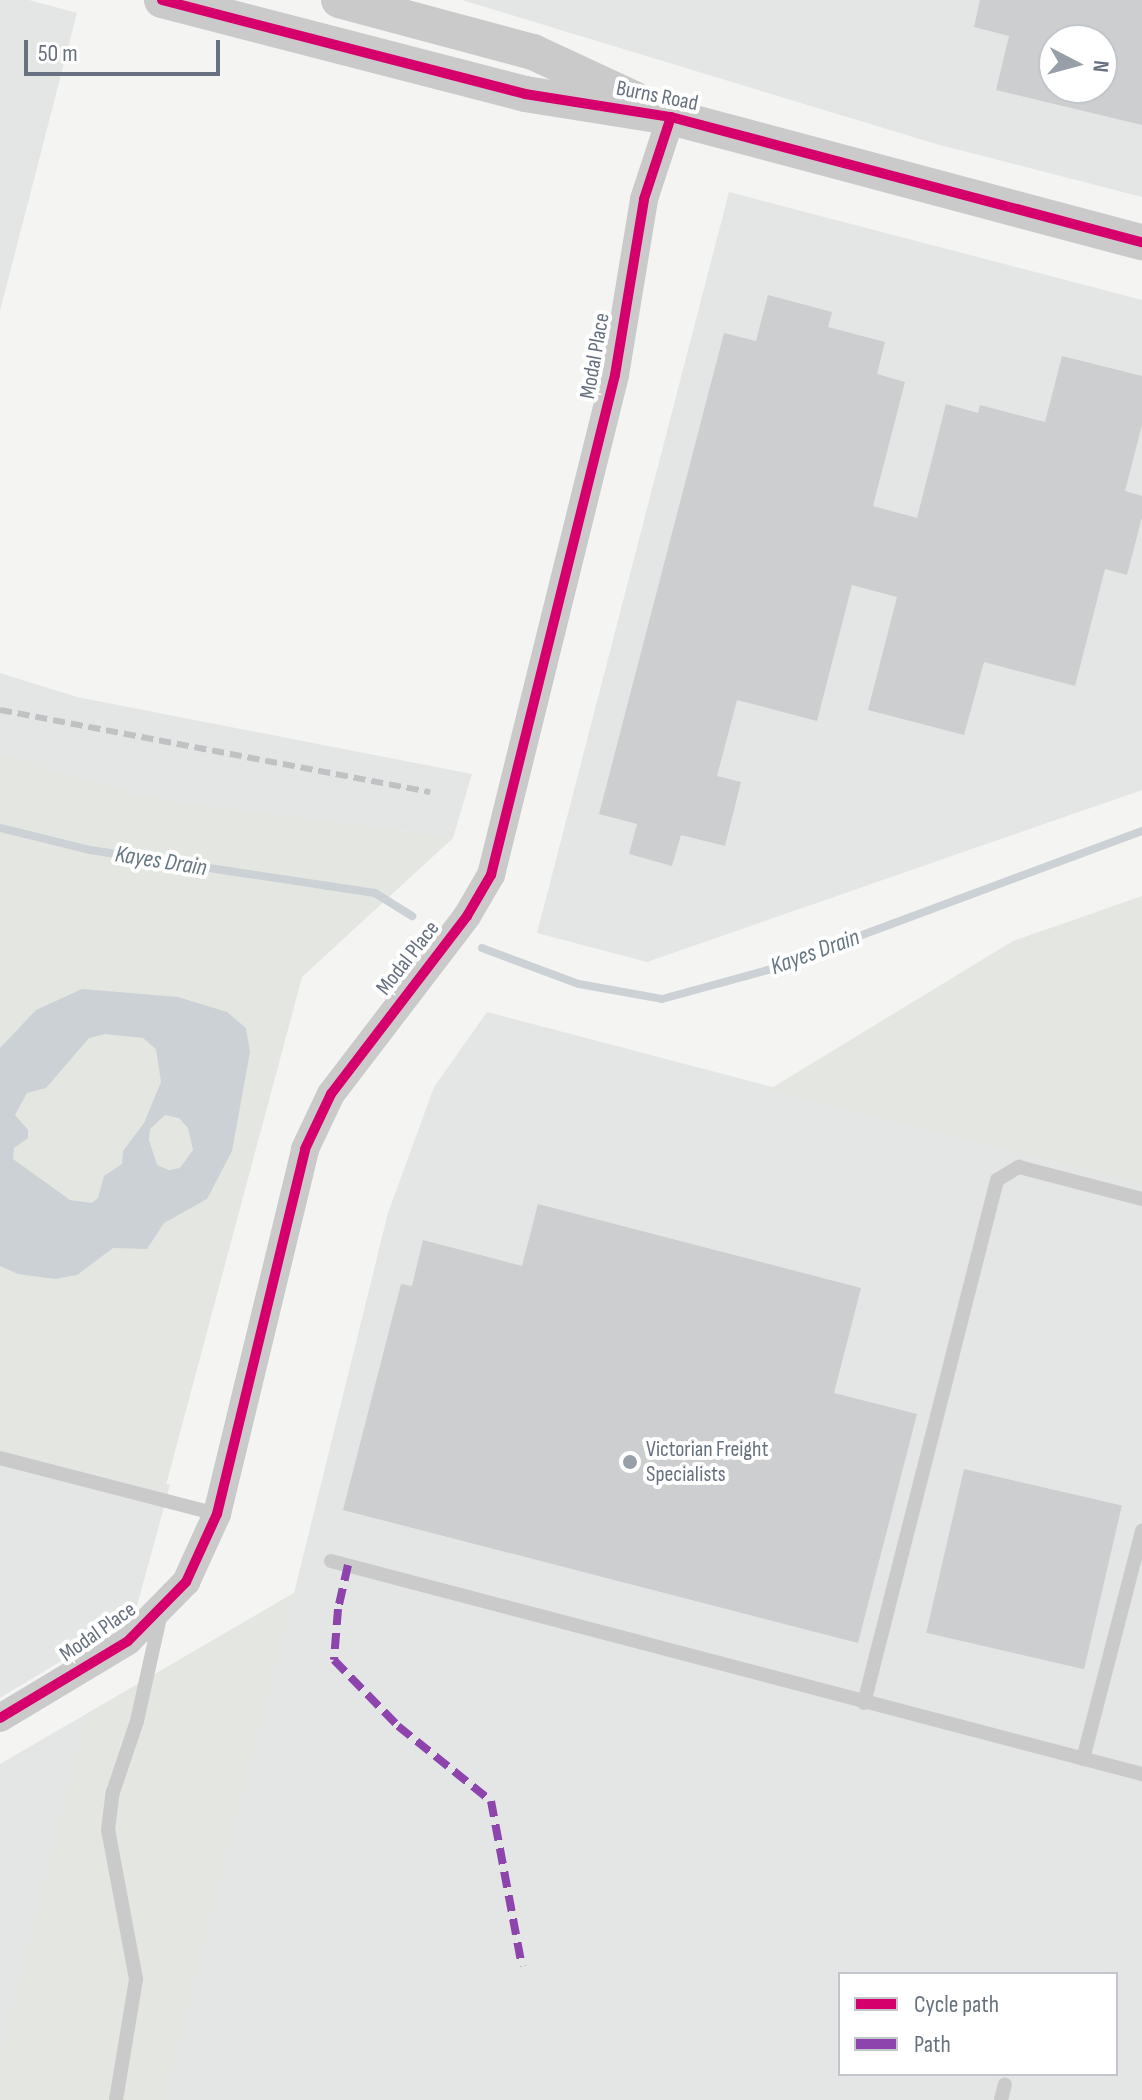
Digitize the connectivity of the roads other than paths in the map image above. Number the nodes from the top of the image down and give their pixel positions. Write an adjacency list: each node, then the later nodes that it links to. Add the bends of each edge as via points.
1 (162, 0): 3 (street, Burns Road, via 525,94)
2 (339, 0): 3 (street, Burns Road, via 533,52)
3 (671, 117): 4 (street, Burns Road); 7 (street, Modal Place, via 644,199 615,375 499,853 467,916 331,1094 305,1149)
4 (1142, 242)
5 (1142, 1199): 11 (lane, via 1019,1167 997,1180)
6 (0, 1458): 7 (lane)
7 (217, 1514): 10 (street, Modal Place, via 186,1582)
8 (1142, 1531): 13 (lane)
9 (331, 1561): 11 (lane)
10 (161, 1612): 12 (street, Modal Place, via 128,1641); 16 (lane, via 137,1721 113,1792 108,1830 136,1979)
11 (864, 1703): 13 (lane)
12 (0, 1718)
13 (1083, 1759): 14 (lane)
14 (1142, 1774)
15 (1005, 2084): 17 (lane)
16 (116, 2100)
17 (1001, 2100)

